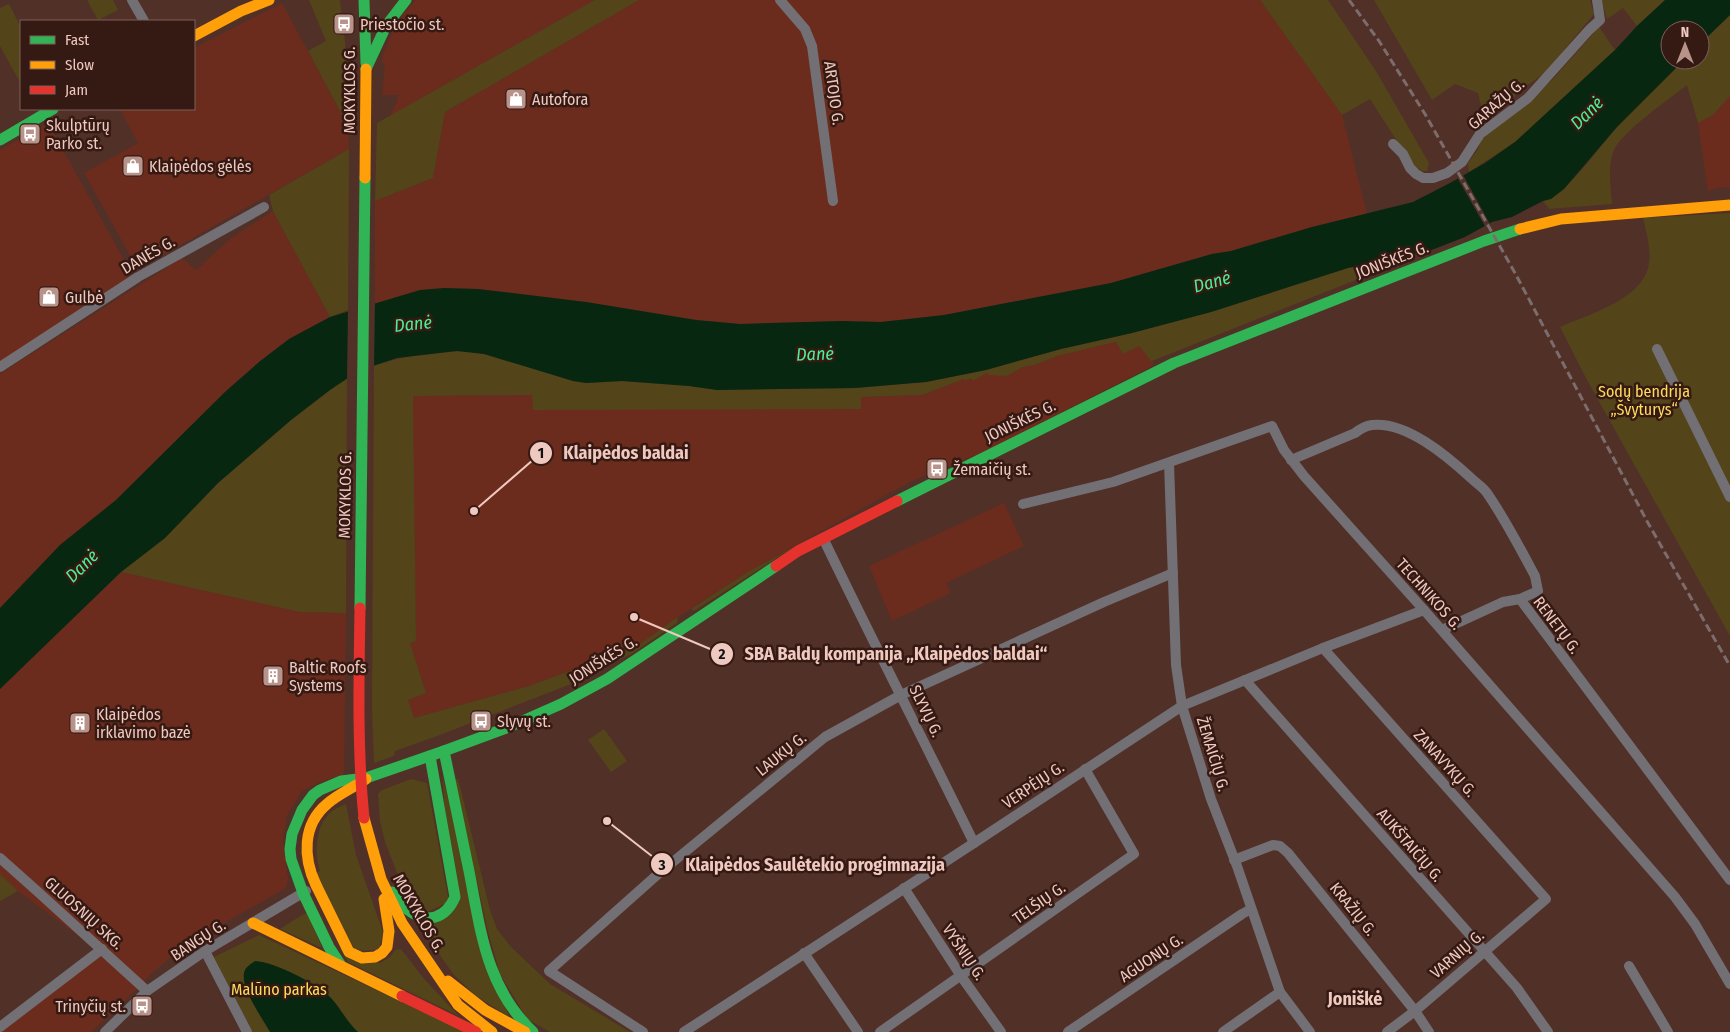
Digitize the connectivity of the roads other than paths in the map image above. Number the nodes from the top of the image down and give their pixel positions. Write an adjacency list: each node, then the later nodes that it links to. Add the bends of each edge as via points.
1 (132, 0): 9 (street)
2 (253, 0): 8 (main road)
3 (269, 0): 8 (main road)
4 (364, 0): 11 (main road, MOKYKLOS G.)
5 (406, 0): 11 (main road, via 386,26)
6 (780, 0): 15 (street, ARTOJO G., via 805,29 812,46)
7 (1596, 0): 14 (street, GARAŽŲ G., via 1600,20 1528,98 1480,134 1462,162 1447,174 1423,178 1410,168)
8 (241, 11): 10 (main road)
9 (143, 20)
10 (195, 35)
11 (366, 68): 40 (main road, MOKYKLOS G., bridge, via 359,696 364,818)
12 (51, 110): 13 (main road)
13 (0, 140)
14 (1393, 144)
15 (833, 201)
16 (1730, 206): 24 (main road, JONIŠKĖS G., via 1562,219 1508,232 1174,363)
17 (264, 208): 19 (street, DANĖS G., via 138,277)
18 (1657, 349): 22 (street)
19 (0, 367)
20 (1291, 460): 21 (street, TECHNIKOS G., via 1272,426); 26 (street, RENETŲ G., via 1372,425 1396,428 1426,442 1486,492 1499,512 1535,576 1538,591); 27 (street, TECHNIKOS G.)
21 (1169, 463): 23 (street, TECHNIKOS G., via 1113,482); 25 (street, ŽEMAIČIŲ G.)
22 (1730, 498)
23 (1023, 504)
24 (823, 538): 31 (street, SLYVŲ G.); 33 (main road, JONIŠKĖS G., via 776,565 600,683 545,712)
25 (1173, 573): 31 (street, LAUKŲ G.); 32 (street, ŽEMAIČIŲ G., via 1176,665)
26 (1520, 599): 28 (street, via 1503,602); 41 (street, RENETŲ G.)
27 (1424, 610): 28 (street, TECHNIKOS G.); 29 (street, VERPĖJŲ G.)
28 (1442, 630): 56 (street, TECHNIKOS G., via 1675,898 1695,924)
29 (1323, 648): 30 (street, VERPĖJŲ G.); 45 (street, ZANAVYKŲ G.)
30 (1245, 680): 32 (street, VERPĖJŲ G.); 49 (street, AUKŠTAIČIŲ G.)
31 (902, 695): 37 (street, SLYVŲ G.); 67 (street, LAUKŲ G., via 825,737 657,874 549,971)
32 (1182, 706): 35 (street, VERPĖJŲ G.); 39 (street, ŽEMAIČIŲ G.)
33 (444, 751): 34 (main road, JONIŠKĖS G.); 66 (main road, via 486,955 512,1009)
34 (430, 756): 36 (main road, JONIŠKĖS G.); 40 (main road, via 455,891 453,903 445,914 420,916 408,910)
35 (1085, 769): 37 (street, VERPĖJŲ G.); 55 (street, TELŠIŲ G., via 1134,854)
36 (366, 778): 42 (main road, JONIŠKĖS G., via 323,807 309,830 307,862); 44 (main road, JONIŠKĖS G., via 329,786 313,795 302,810 290,848)
37 (974, 844): 43 (street, VERPĖJŲ G.)
38 (0, 858): 48 (street, GLUOSNIŲ SKG.)
39 (1234, 860): 46 (street, ŽEMAIČIŲ G.); 59 (street, KRAŽIŲ G., via 1268,846 1280,846)
40 (380, 879): 42 (main road, JONIŠKĖS G., via 390,930 388,943 381,954 364,959 349,952); 54 (main road, MOKYKLOS G., via 402,923)
41 (1730, 880)
42 (316, 885): 44 (street, BANGŲ G.)
43 (904, 888): 51 (street, VERPĖJŲ G.); 55 (street, VYŠNIŲ G.)
44 (303, 893): 47 (street, BANGŲ G.); 52 (main road, JONIŠKĖS G.)
45 (1546, 899): 49 (street, VARNIŲ G.)
46 (1251, 909): 58 (street, ŽEMAIČIŲ G.); 72 (street, AGUONŲ G.)
47 (253, 923): 50 (street, BANGŲ G.); 52 (main road)
48 (102, 949): 57 (street, GLUOSNIŲ SKG.); 60 (street)
49 (1484, 950): 59 (street, VARNIŲ G.); 77 (street, AUKŠTAIČIŲ G., via 1517,988)
50 (205, 951): 57 (street, BANGŲ G.); 62 (street)
51 (804, 953): 68 (street, VERPĖJŲ G.); 69 (street)
52 (340, 965): 63 (main road)
53 (1629, 966): 78 (street)
54 (436, 972): 64 (main road, MOKYKLOS G., via 458,1005); 65 (main road, MOKYKLOS G., via 485,1010)
55 (961, 976): 70 (street, TELŠIŲ G.); 71 (street, VYŠNIŲ G.)
56 (1730, 984)
57 (147, 992): 61 (street, BANGŲ G.)
58 (1280, 992): 73 (street); 74 (street, ŽEMAIČIŲ G.)
59 (1415, 1011): 75 (street, VARNIŲ G.); 76 (street, KRAŽIŲ G.)
60 (0, 1028)
61 (105, 1032)
62 (246, 1032)
63 (476, 1032)
64 (492, 1032)
65 (525, 1032)
66 (533, 1032)
67 (642, 1032)
68 (684, 1032)
69 (858, 1032)
70 (880, 1032)
71 (1001, 1032)
72 (1068, 1032)
73 (1223, 1032)
74 (1310, 1032)
75 (1387, 1032)
76 (1429, 1032)
77 (1548, 1032)
78 (1668, 1032)

